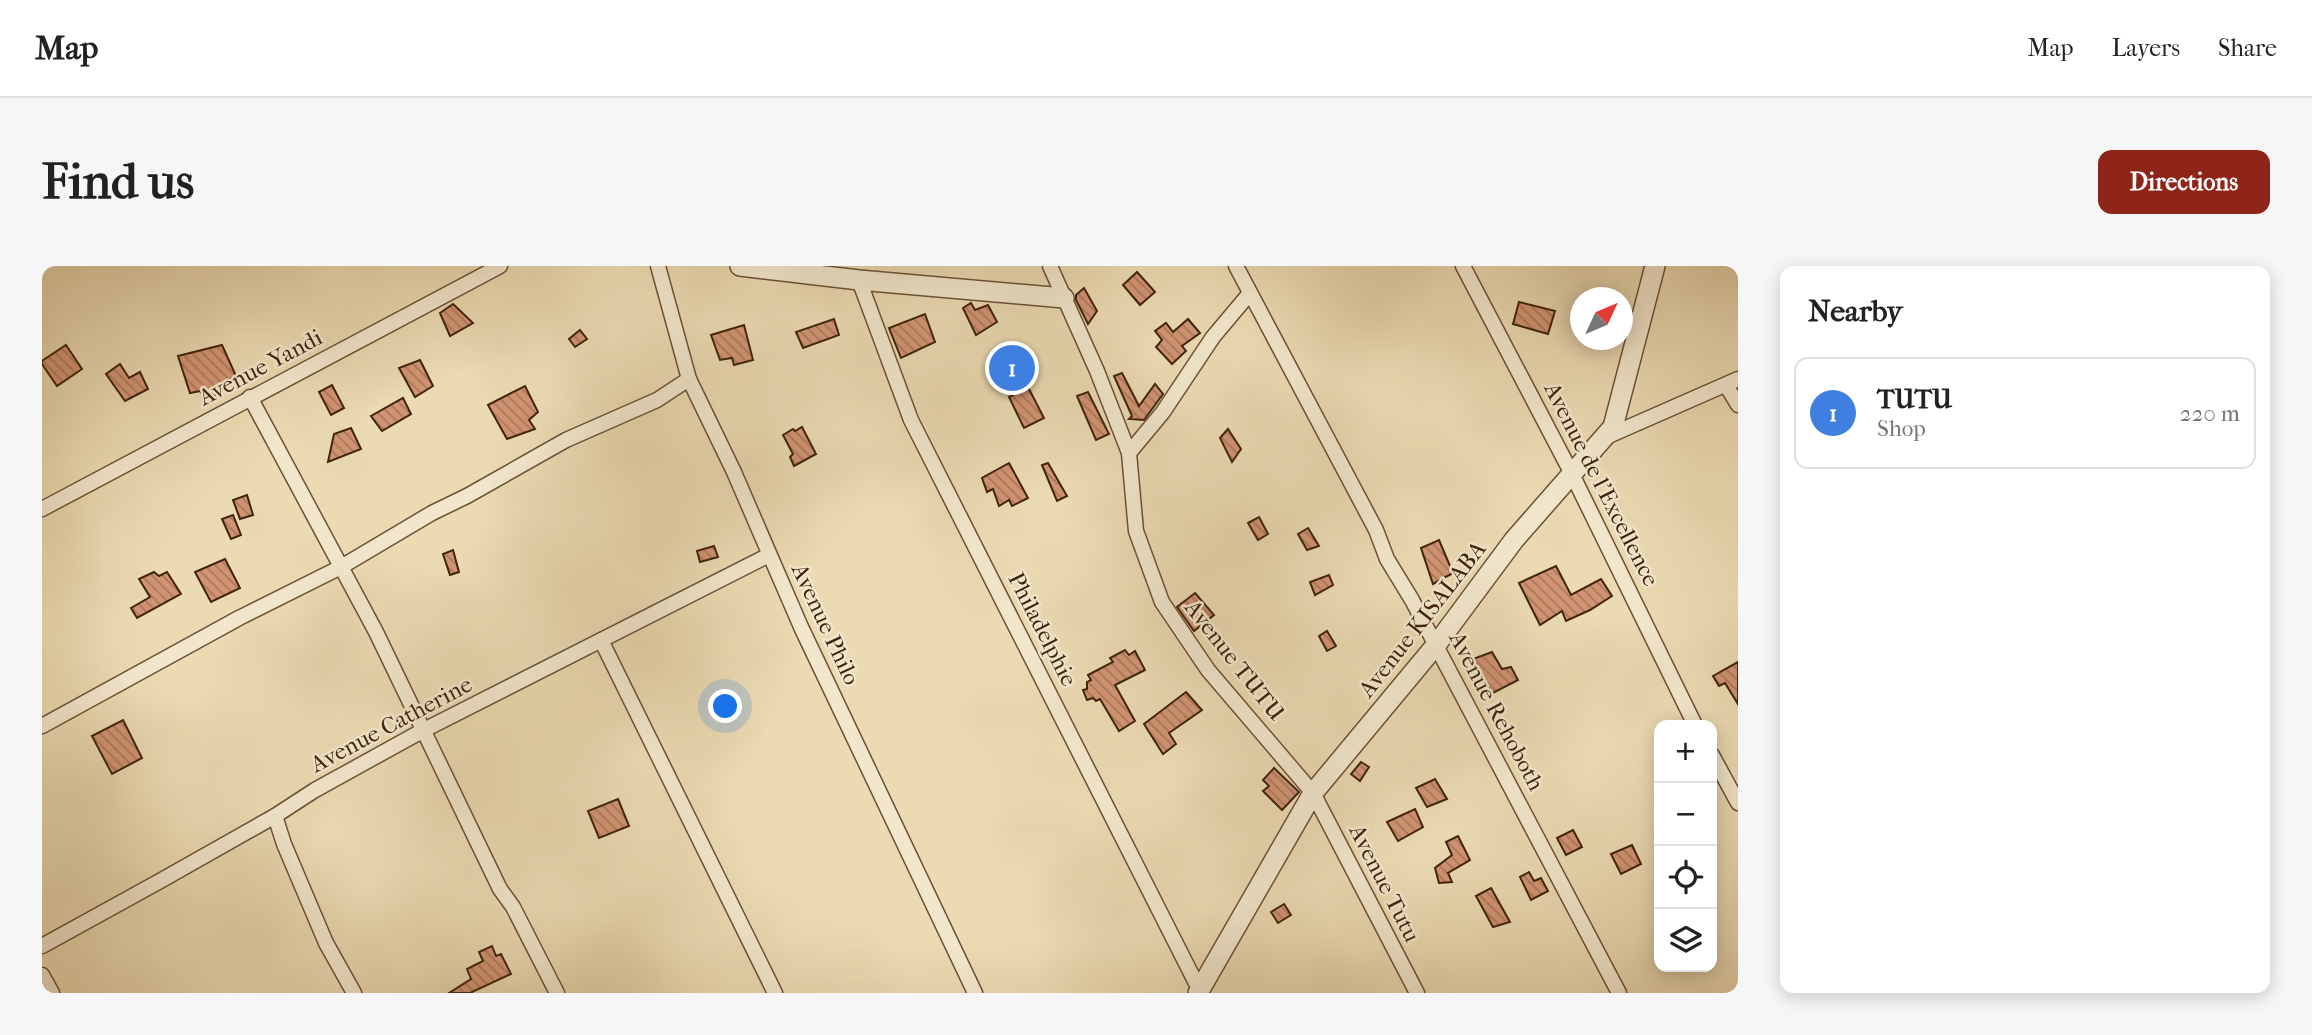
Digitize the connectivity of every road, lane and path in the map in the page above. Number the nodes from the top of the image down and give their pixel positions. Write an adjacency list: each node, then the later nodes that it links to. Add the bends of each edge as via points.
1 (500, 266): 14 (street, Avenue Yandi)
2 (659, 266): 12 (street, Avenue Philo)
3 (740, 266): 9 (street)
4 (1049, 266): 11 (street, Avenue TUTU)
5 (1236, 266): 10 (street, Avenue Rehoboth)
6 (1463, 266): 18 (street, Avenue de l'Excellence)
7 (1655, 266): 16 (street, Avenue KISALABA, via 1613,427)
8 (883, 274): 9 (street); 11 (street)
9 (859, 280): 33 (street, Philadelphie, via 911,420)
10 (1250, 293): 17 (street); 23 (street, Avenue Rehoboth)
11 (1064, 298): 17 (street, Avenue TUTU)
12 (689, 380): 20 (street, Avenue Philo); 21 (street, via 657,400 566,440)
13 (1732, 382): 15 (street); 16 (street)
14 (250, 397): 19 (street, Avenue Yandi); 21 (street)
15 (1738, 405)
16 (1602, 439): 18 (street, Avenue KISALABA)
17 (1129, 453): 28 (street, Avenue TUTU, via 1136,531 1162,602 1208,670)
18 (1572, 474): 23 (street, Avenue KISALABA, via 1514,540); 24 (street, Avenue de l'Excellence)
19 (42, 509)
20 (769, 555): 22 (street, Avenue Catherine); 38 (street, Avenue Philo)
21 (341, 567): 25 (street); 26 (street)
22 (601, 640): 26 (street, Avenue Catherine); 37 (street)
23 (1436, 645): 28 (street, Avenue KISALABA); 40 (street, Avenue Rehoboth)
24 (1693, 720)
25 (42, 726)
26 (424, 730): 30 (street, Avenue Catherine); 36 (street, via 500,889)
27 (1717, 764): 29 (street)
28 (1313, 793): 33 (street, Avenue KISALABA); 39 (street, Avenue Tutu)
29 (1738, 803)
30 (275, 816): 31 (street, Avenue Catherine); 35 (street, via 326,943)
31 (42, 946)
32 (42, 975): 34 (street)
33 (1200, 992)
34 (52, 993)
35 (354, 993)
36 (557, 993)
37 (775, 993)
38 (975, 993)
39 (1417, 993)
40 (1619, 993)

